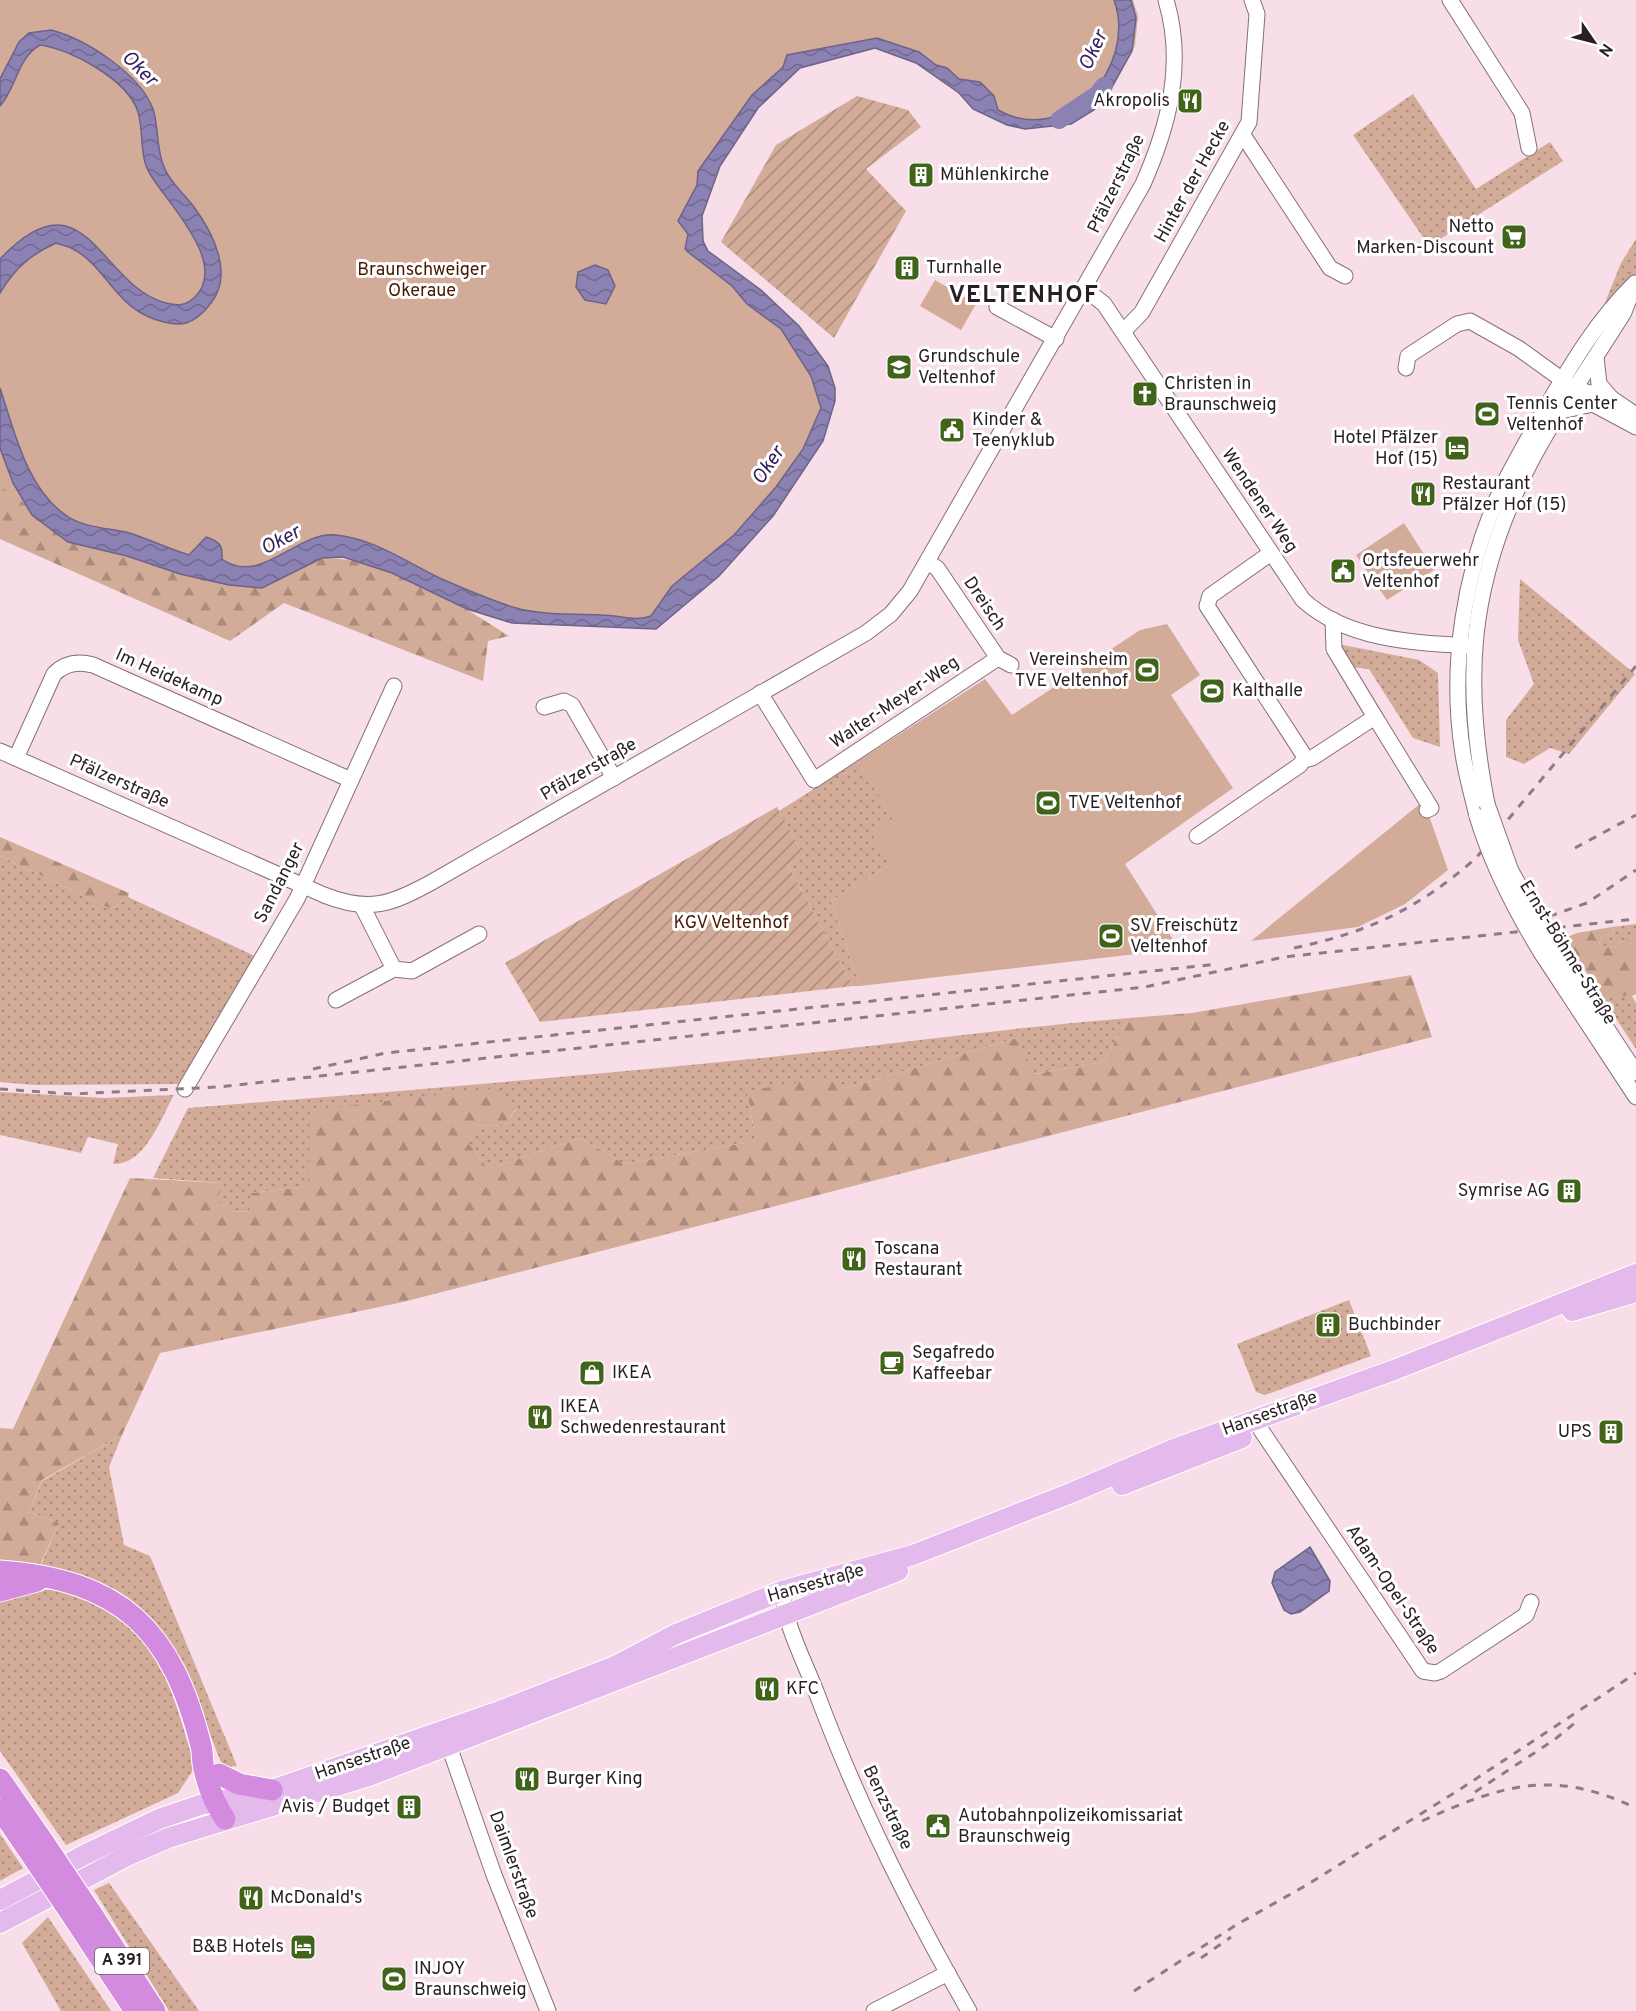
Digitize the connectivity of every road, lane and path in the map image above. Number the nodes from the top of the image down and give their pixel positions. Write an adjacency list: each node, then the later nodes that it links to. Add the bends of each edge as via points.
1 (1166, 0): 8 (street, Pfälzerstraße, via 1176,47 1173,91 1163,133 1135,200)
2 (1252, 0): 4 (street, Hinter der Hecke, via 1257,14 1253,82)
3 (1450, 0): 5 (street, via 1522,113)
4 (1244, 135): 6 (street, via 1330,268); 10 (street, Hinter der Hecke, via 1142,312)
5 (1529, 148)
6 (1345, 276)
7 (1635, 282): 12 (street, Ernst-Böhme-Straße, via 1624,312); 14 (street, Ernst-Böhme-Straße, via 1596,326); 15 (street, Ernst-Böhme-Straße, via 1582,360)
8 (1085, 289): 10 (street, Wendener Weg, via 1104,304); 11 (street, Pfälzerstraße)
9 (997, 307): 11 (street)
10 (1123, 332): 21 (street, Wendener Weg)
11 (1056, 339): 22 (street, Pfälzerstraße)
12 (1596, 357): 15 (street, Ernst-Böhme-Straße); 16 (street, via 1599,384)
13 (1406, 368): 14 (street, via 1408,356 1457,324 1470,321)
14 (1562, 378): 15 (street); 24 (street, Ernst-Böhme-Straße, via 1501,491 1485,531 1468,594)
15 (1575, 389): 16 (street); 17 (street); 18 (street, Ernst-Böhme-Straße)
16 (1611, 398): 19 (street)
17 (1583, 406): 18 (street); 20 (street, via 1593,404)
18 (1562, 411): 24 (street, Ernst-Böhme-Straße, via 1525,474 1497,537)
19 (1636, 415)
20 (1636, 427)
21 (1270, 553): 23 (street, Wendener Weg, via 1303,600); 32 (street, via 1210,596 1207,606 1304,753)
22 (927, 562): 25 (street, Dreisch, via 937,568); 27 (street, Pfälzerstraße, via 910,591 880,624)
23 (1333, 620): 24 (street, Wendener Weg, via 1370,634); 29 (street, via 1334,649)
24 (1467, 646): 40 (street, Ernst-Böhme-Straße, bridge, via 1461,733 1482,810 1489,854 1503,887)
25 (1004, 661): 27 (street, Walter-Meyer-Weg, via 814,780)
26 (394, 686): 34 (street, Sandanger)
27 (760, 693): 33 (street, Pfälzerstraße)
28 (543, 707): 33 (street, via 564,701 572,705)
29 (1375, 717): 32 (street); 35 (street, via 1431,808)
30 (0, 751): 31 (street, Pfälzerstraße)
31 (16, 758): 34 (street, Im Heidekamp, via 54,675 65,666 81,662); 37 (street, Pfälzerstraße)
32 (1304, 760): 36 (street)
33 (614, 778): 38 (street, Pfälzerstraße, via 412,892 385,903)
34 (351, 780): 37 (street, Sandanger)
35 (1427, 810)
36 (1197, 836)
37 (303, 886): 38 (street, Pfälzerstraße); 44 (street, Sandanger)
38 (362, 906): 41 (street)
39 (479, 934): 41 (street, via 412,971)
40 (1548, 951): 43 (street, Ernst-Böhme-Straße); 45 (street, Ernst-Böhme-Straße)
41 (393, 969): 42 (street)
42 (336, 1000)
43 (1636, 1073)
44 (185, 1089)
45 (1636, 1097)
46 (1636, 1274): 48 (main road, Hansestraße)
47 (1636, 1292): 48 (main road, Hansestraße, via 1565,1313)
48 (1259, 1424): 52 (main road, Hansestraße, via 1174,1449 913,1555); 53 (street, Adam-Opel-Straße, via 1423,1671 1441,1671 1526,1615); 54 (main road, Hansestraße)
49 (0, 1571): 50 (highway)
50 (69, 1582): 51 (highway, via 37,1581); 56 (highway, via 118,1603 156,1640 173,1667)
51 (0, 1591)
52 (782, 1591): 54 (street, Benzstraße); 55 (main road, Hansestraße, via 676,1634)
53 (1531, 1602)
54 (785, 1616): 55 (main road, Hansestraße); 66 (street, Benzstraße, via 852,1781)
55 (448, 1738): 59 (main road, Hansestraße); 60 (main road, Hansestraße, via 313,1794); 69 (street, Daimlerstraße, via 494,1875)
56 (202, 1748): 57 (highway); 60 (highway, via 203,1768)
57 (219, 1774): 59 (highway, via 239,1784); 60 (highway)
58 (0, 1779): 62 (highway, A 391)
59 (272, 1791): 60 (main road, Hansestraße)
60 (221, 1807): 63 (main road, Hansestraße, via 159,1819); 65 (main road, Hansestraße)
61 (0, 1809): 62 (highway, A 391)
62 (37, 1847): 64 (highway, A 391, bridge)
63 (0, 1900)
64 (82, 1915): 67 (highway, A 391); 68 (highway, A 391)
65 (0, 1923)
66 (948, 1973): 70 (street); 71 (street, Benzstraße)
67 (135, 2011)
68 (155, 2011)
69 (548, 2011)
70 (874, 2011)
71 (969, 2011)

